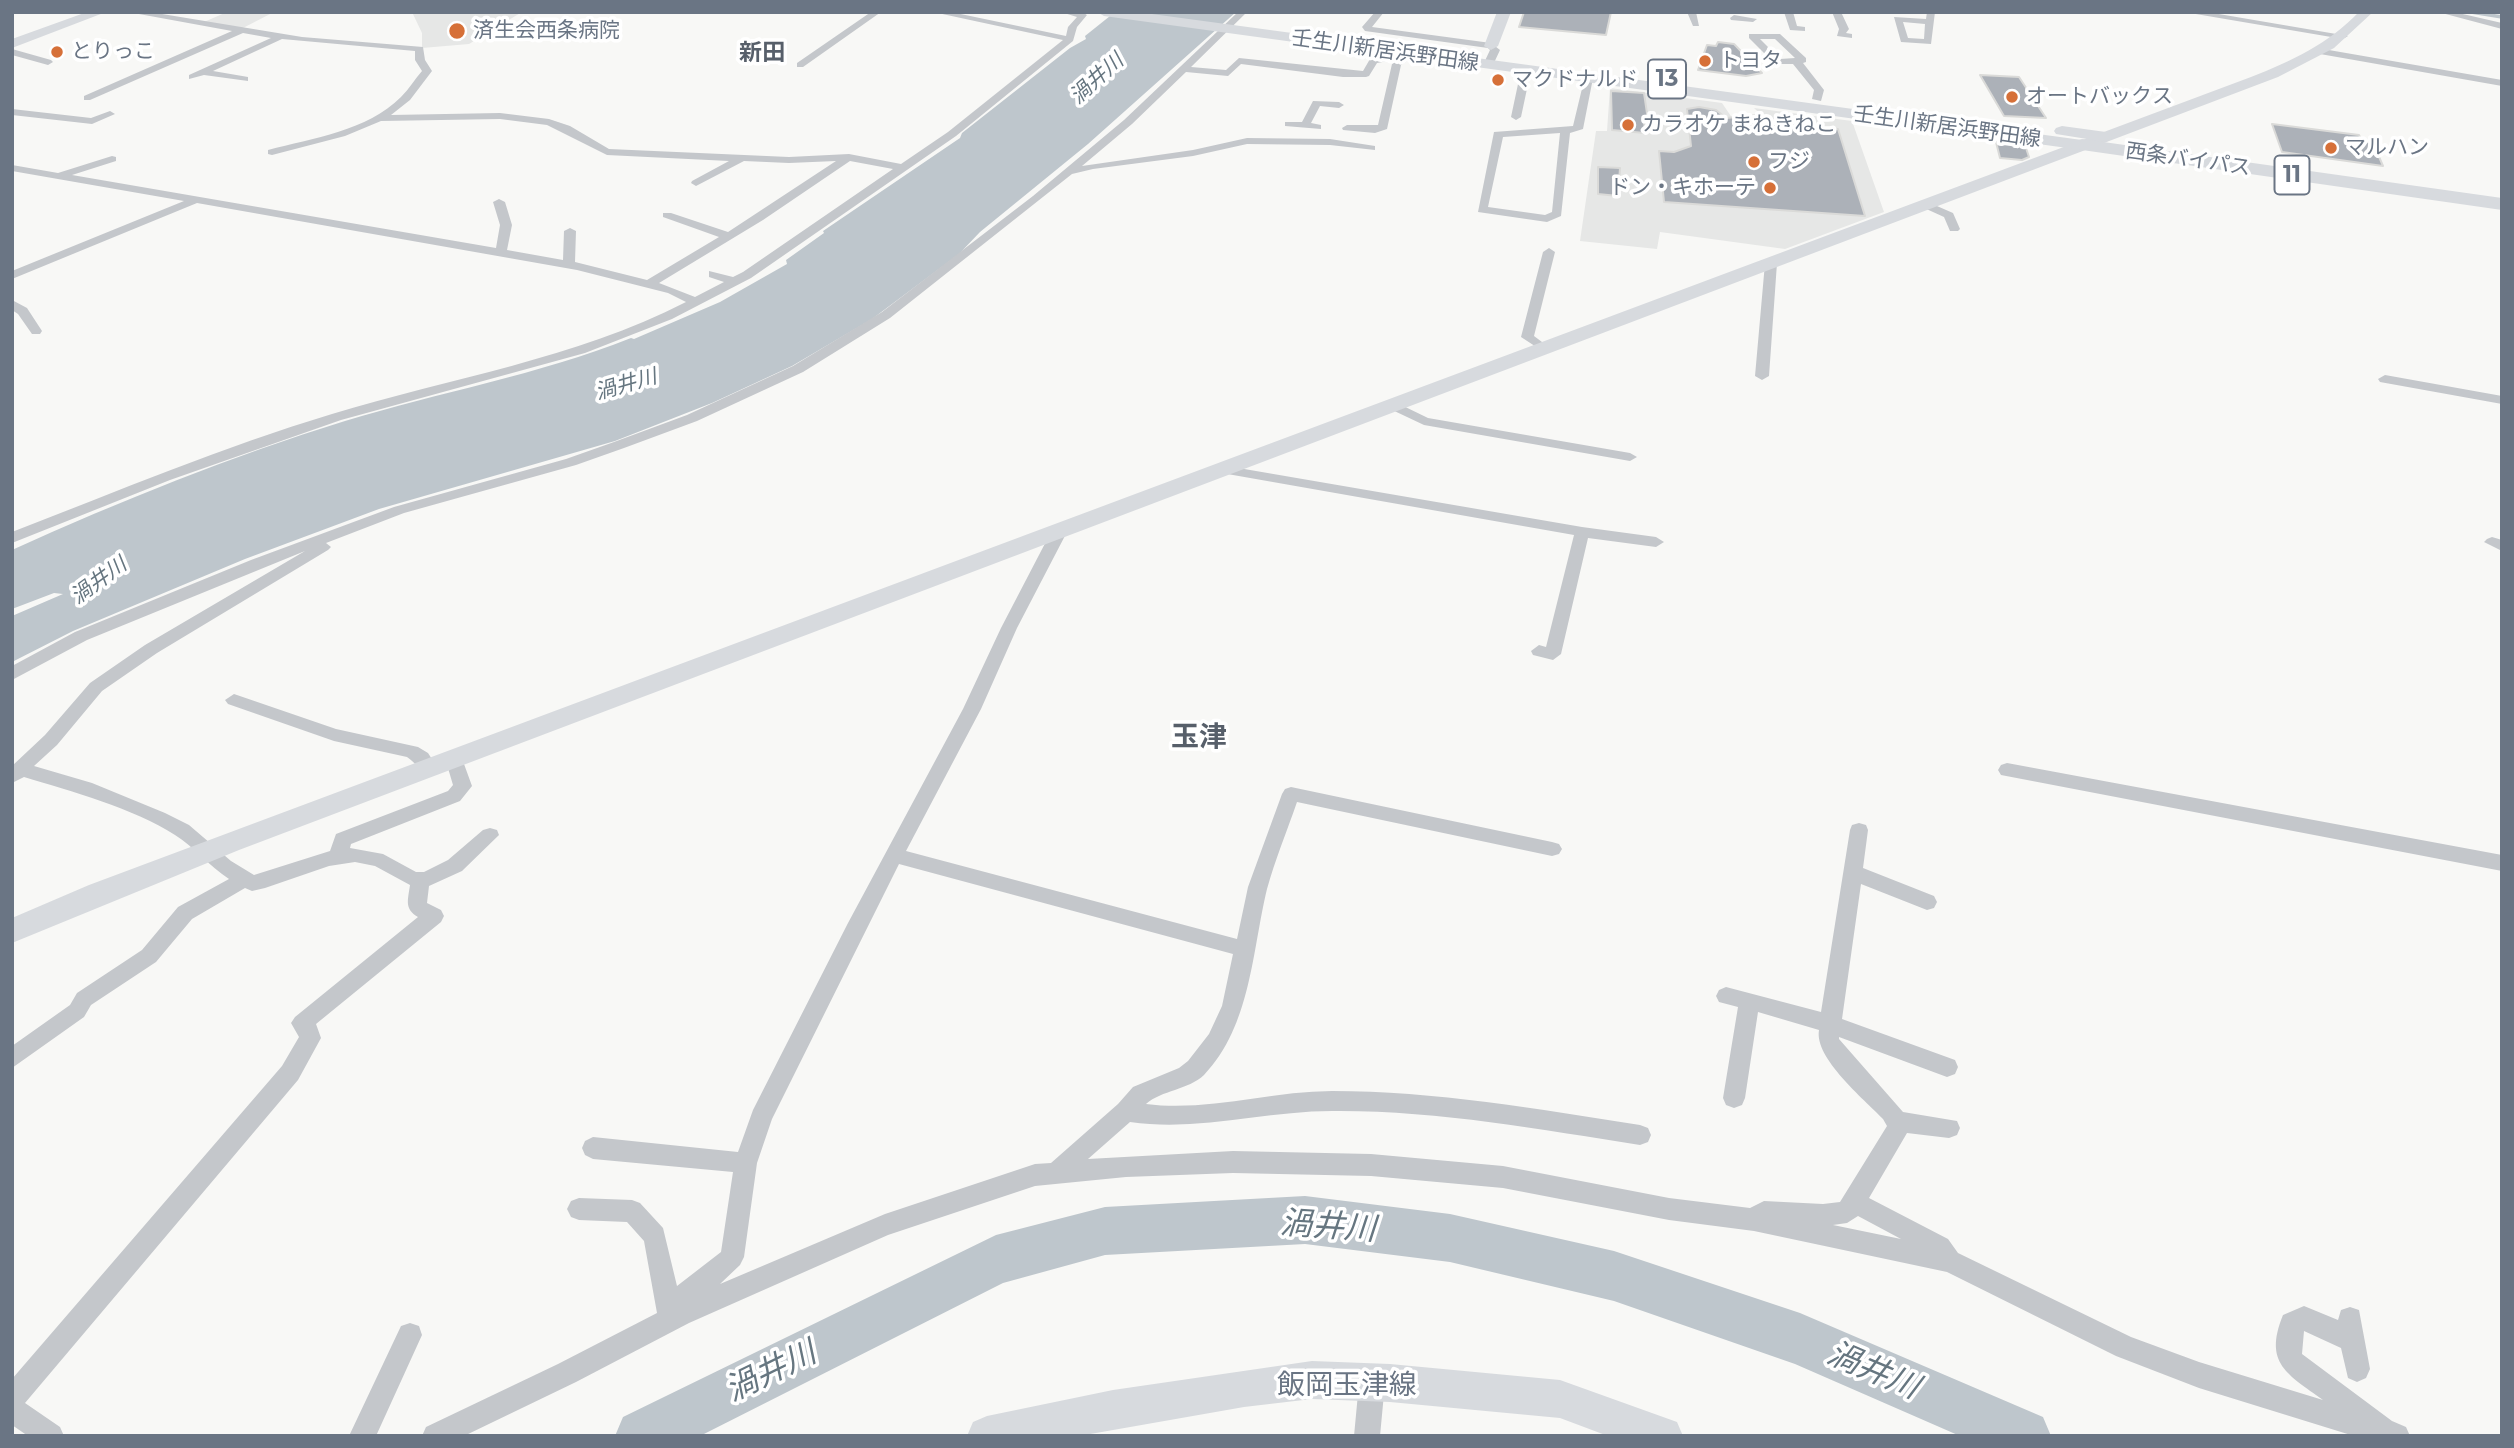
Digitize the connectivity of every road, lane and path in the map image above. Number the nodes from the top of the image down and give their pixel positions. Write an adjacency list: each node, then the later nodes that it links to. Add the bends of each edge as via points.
1 (100, 12): 25 (street)
2 (132, 12): 20 (street)
3 (877, 12): 33 (street)
4 (937, 12): 24 (street)
5 (1065, 12): 24 (street, via 1083,15)
6 (1168, 12): 16 (main road, 壬生川新居浜野田線 / 13)
7 (1380, 12): 30 (street, via 1368,29)
8 (1504, 12): 30 (street)
9 (1691, 12): 17 (street)
10 (1788, 12): 19 (street, via 1793,28)
11 (1836, 12): 21 (street, via 1844,29 1840,34)
12 (2188, 12): 22 (street)
13 (2367, 12): 22 (street)
14 (2442, 12): 18 (street)
15 (1105, 13): 16 (main road, 壬生川新居浜野田線 / 13)
16 (1231, 22): 27 (main road, 壬生川新居浜野田線 / 13); 30 (main road, 壬生川新居浜野田線 / 13); 34 (street)
17 (1696, 24)
18 (2502, 26)
19 (1802, 29)
20 (240, 30): 23 (street); 40 (street)
21 (1849, 36)
22 (2343, 36): 28 (street)
23 (280, 37): 37 (street, via 197,75); 46 (street, via 420,49 427,71 404,100)
24 (1070, 39): 59 (street)
25 (12, 44)
26 (12, 52): 32 (street)
27 (1391, 52): 29 (main road, 壬生川新居浜野田線 / 13); 39 (street)
28 (2323, 52): 38 (street); 50 (street)
29 (1412, 55): 30 (main road, 壬生川新居浜野田線 / 13); 51 (street, via 1396,64 1383,127 1353,129)
30 (1491, 56): 35 (main road, 壬生川新居浜野田線 / 13); 41 (main road, 壬生川新居浜野田線 / 13)
31 (1795, 61): 31 (street, via 1778,62 1752,36 1777,36 1803,60); 41 (street, via 1819,90)
32 (48, 62)
33 (800, 65)
34 (1184, 69): 39 (street, via 1228,73 1239,61); 61 (street)
35 (1526, 70): 36 (main road, 壬生川新居浜野田線 / 13); 45 (street)
36 (1588, 78): 49 (street, via 1578,129); 52 (main road, 壬生川新居浜野田線 / 13)
37 (245, 79)
38 (2502, 83)
39 (1336, 92): 47 (street, via 1317,103 1311,127)
40 (87, 98)
41 (1817, 99): 50 (main road, 壬生川新居浜野田線 / 13)
42 (12, 112): 44 (street)
43 (110, 114): 44 (street, via 92,121)
44 (34, 115): 48 (street)
45 (1516, 117)
46 (379, 118): 54 (street); 55 (street, via 500,116 549,122 607,152)
47 (1289, 124)
48 (12, 126)
49 (1565, 131): 49 (street, via 1498,134 1482,211 1547,219 1557,214)
50 (2106, 137): 52 (street); 63 (highway, 西条バイパス / 11)
51 (1353, 144): 53 (street); 61 (street, via 1247,141 1091,166)
52 (2082, 145): 66 (highway, 西条バイパス / 11); 67 (street)
53 (1371, 148)
54 (272, 152)
55 (742, 158): 56 (street); 62 (street)
56 (849, 158): 59 (street); 71 (street)
57 (112, 159): 60 (street)
58 (12, 168): 60 (street)
59 (902, 168): 78 (street)
60 (58, 176): 64 (street)
61 (1061, 179): 90 (street, via 886,315 837,348 746,395 572,462)
62 (696, 183)
63 (2502, 191)
64 (196, 200): 73 (street); 77 (street)
65 (499, 202): 73 (street, via 506,225)
66 (2502, 204)
67 (1926, 205): 69 (street, via 1949,215); 74 (street)
68 (667, 215): 71 (street)
69 (1954, 229)
70 (570, 231): 75 (street)
71 (728, 236): 79 (street)
72 (1535, 250): 83 (street, via 1555,252 1527,337)
73 (501, 253): 75 (street)
74 (1771, 263): 83 (street); 84 (street)
75 (569, 265): 79 (street)
76 (713, 274): 78 (street)
77 (12, 275)
78 (734, 282): 80 (street)
79 (649, 284): 80 (street)
80 (696, 302): 93 (street, via 567,354 262,442)
81 (13, 306): 82 (street)
82 (36, 331)
83 (1544, 348): 87 (street)
84 (1762, 376)
85 (2385, 379): 86 (street)
86 (2502, 400)
87 (1392, 405): 88 (street, via 1424,421); 89 (street)
88 (1630, 457)
89 (1221, 469): 91 (street); 92 (street)
90 (348, 528): 96 (street, via 103,627); 101 (street, via 96,687)
91 (1060, 530): 98 (street); 106 (street)
92 (1581, 532): 94 (street); 95 (street, via 1553,654)
93 (12, 538)
94 (1656, 542)
95 (1539, 651)
96 (12, 674)
97 (234, 699): 99 (street, via 334,735 411,752)
98 (454, 758): 99 (street); 107 (street, via 463,786 454,796 343,839)
99 (428, 767): 105 (street)
100 (2007, 770): 108 (street)
101 (16, 773): 105 (street, via 86,788 158,818)
102 (1859, 830): 109 (street)
103 (490, 835): 111 (street, via 454,867)
104 (1552, 849): 114 (street, via 1291,794 1258,887)
105 (206, 851): 110 (street); 113 (street)
106 (895, 855): 114 (street); 126 (street, via 786,1062)
107 (338, 856): 110 (street, via 265,881); 111 (street, via 371,856)
108 (2502, 863)
109 (1852, 872): 112 (street); 117 (street)
110 (245, 879): 118 (street, via 185,913 149,956 83,999 77,1011)
111 (421, 880): 136 (street, via 417,907 433,916 302,1023 310,1038 290,1073)
112 (1927, 902)
113 (12, 931)
114 (1244, 949): 121 (street, via 1232,1006 1206,1057 1187,1075 1141,1094)
115 (1726, 996): 116 (street)
116 (1749, 1001): 117 (street); 120 (street)
117 (1830, 1024): 119 (street); 122 (street, via 1831,1048)
118 (12, 1059)
119 (1947, 1067)
120 (1734, 1098)
121 (1125, 1111): 124 (street, via 1153,1117 1214,1116 1336,1101 1468,1109); 127 (street)
122 (1899, 1122): 123 (street); 128 (street, via 1895,1138)
123 (1949, 1128)
124 (1640, 1135)
125 (593, 1148): 126 (street)
126 (746, 1163): 132 (street, via 732,1257)
127 (1056, 1172): 130 (street, via 1233,1162 1371,1165 1503,1177 1669,1209); 132 (street, via 885,1225)
128 (1854, 1202): 130 (street, via 1847,1212 1837,1214 1764,1212); 131 (street, via 1940,1247)
129 (579, 1209): 132 (street, via 632,1211 655,1236)
130 (1754, 1220): 131 (street)
131 (1950, 1261): 139 (street, via 2125,1347 2199,1375)
132 (670, 1312): 142 (street, via 567,1373)
133 (410, 1335): 141 (street)
134 (2357, 1368): 139 (street, via 2351,1329 2304,1318 2292,1324 2288,1350 2292,1362)
135 (1373, 1383): 138 (street, 飯岡玉津線, via 1312,1380 1244,1388); 144 (street); 145 (street, 飯岡玉津線, via 1560,1399)
136 (12, 1399)
137 (12, 1410): 140 (street)
138 (1082, 1426): 143 (street, 飯岡玉津線)
139 (2392, 1434)
140 (51, 1436)
141 (362, 1436)
142 (435, 1436)
143 (987, 1436)
144 (1367, 1436)
145 (1663, 1436)

